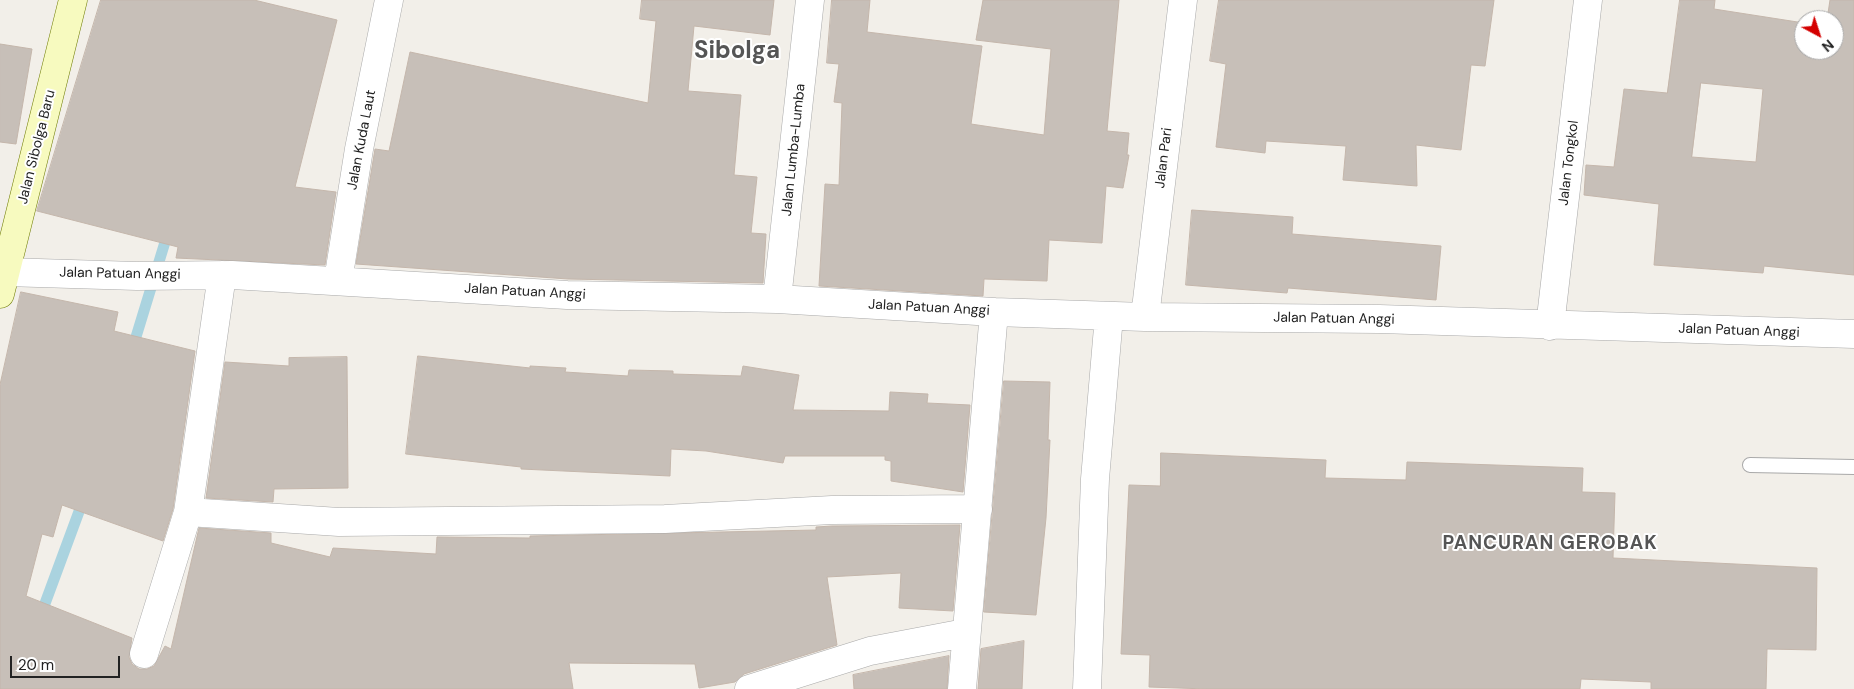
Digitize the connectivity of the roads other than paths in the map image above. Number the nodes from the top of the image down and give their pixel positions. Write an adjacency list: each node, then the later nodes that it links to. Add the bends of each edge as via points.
1 (73, 0): 8 (street, Jalan Sibolga Baru)
2 (389, 0): 7 (street, Jalan Kuda Laut, via 359,149)
3 (810, 0): 9 (street, Jalan Lumba-Lumba)
4 (1183, 0): 12 (street, Jalan Pari)
5 (1588, 0): 13 (street, Jalan Tongkol)
6 (222, 275): 7 (street, Jalan Patuan Anggi); 8 (street, Jalan Patuan Anggi); 18 (street)
7 (338, 281): 9 (street, Jalan Patuan Anggi, via 567,295)
8 (3, 283)
9 (777, 299): 10 (street, Jalan Patuan Anggi)
10 (994, 312): 11 (street, Jalan Patuan Anggi); 17 (street)
11 (1109, 316): 12 (street, Jalan Patuan Anggi); 23 (street, via 1096,479)
12 (1145, 317): 13 (street, Jalan Patuan Anggi, via 1380,319)
13 (1550, 326): 14 (street, Jalan Patuan Anggi)
14 (1854, 334)
15 (1750, 465): 16 (lane)
16 (1854, 467)
17 (978, 509): 18 (street, via 832,510 665,519 339,522); 19 (street)
18 (188, 512): 20 (street)
19 (965, 633): 21 (street, via 870,651); 22 (street)
20 (144, 654)
21 (749, 689)
22 (962, 689)
23 (1087, 689)

